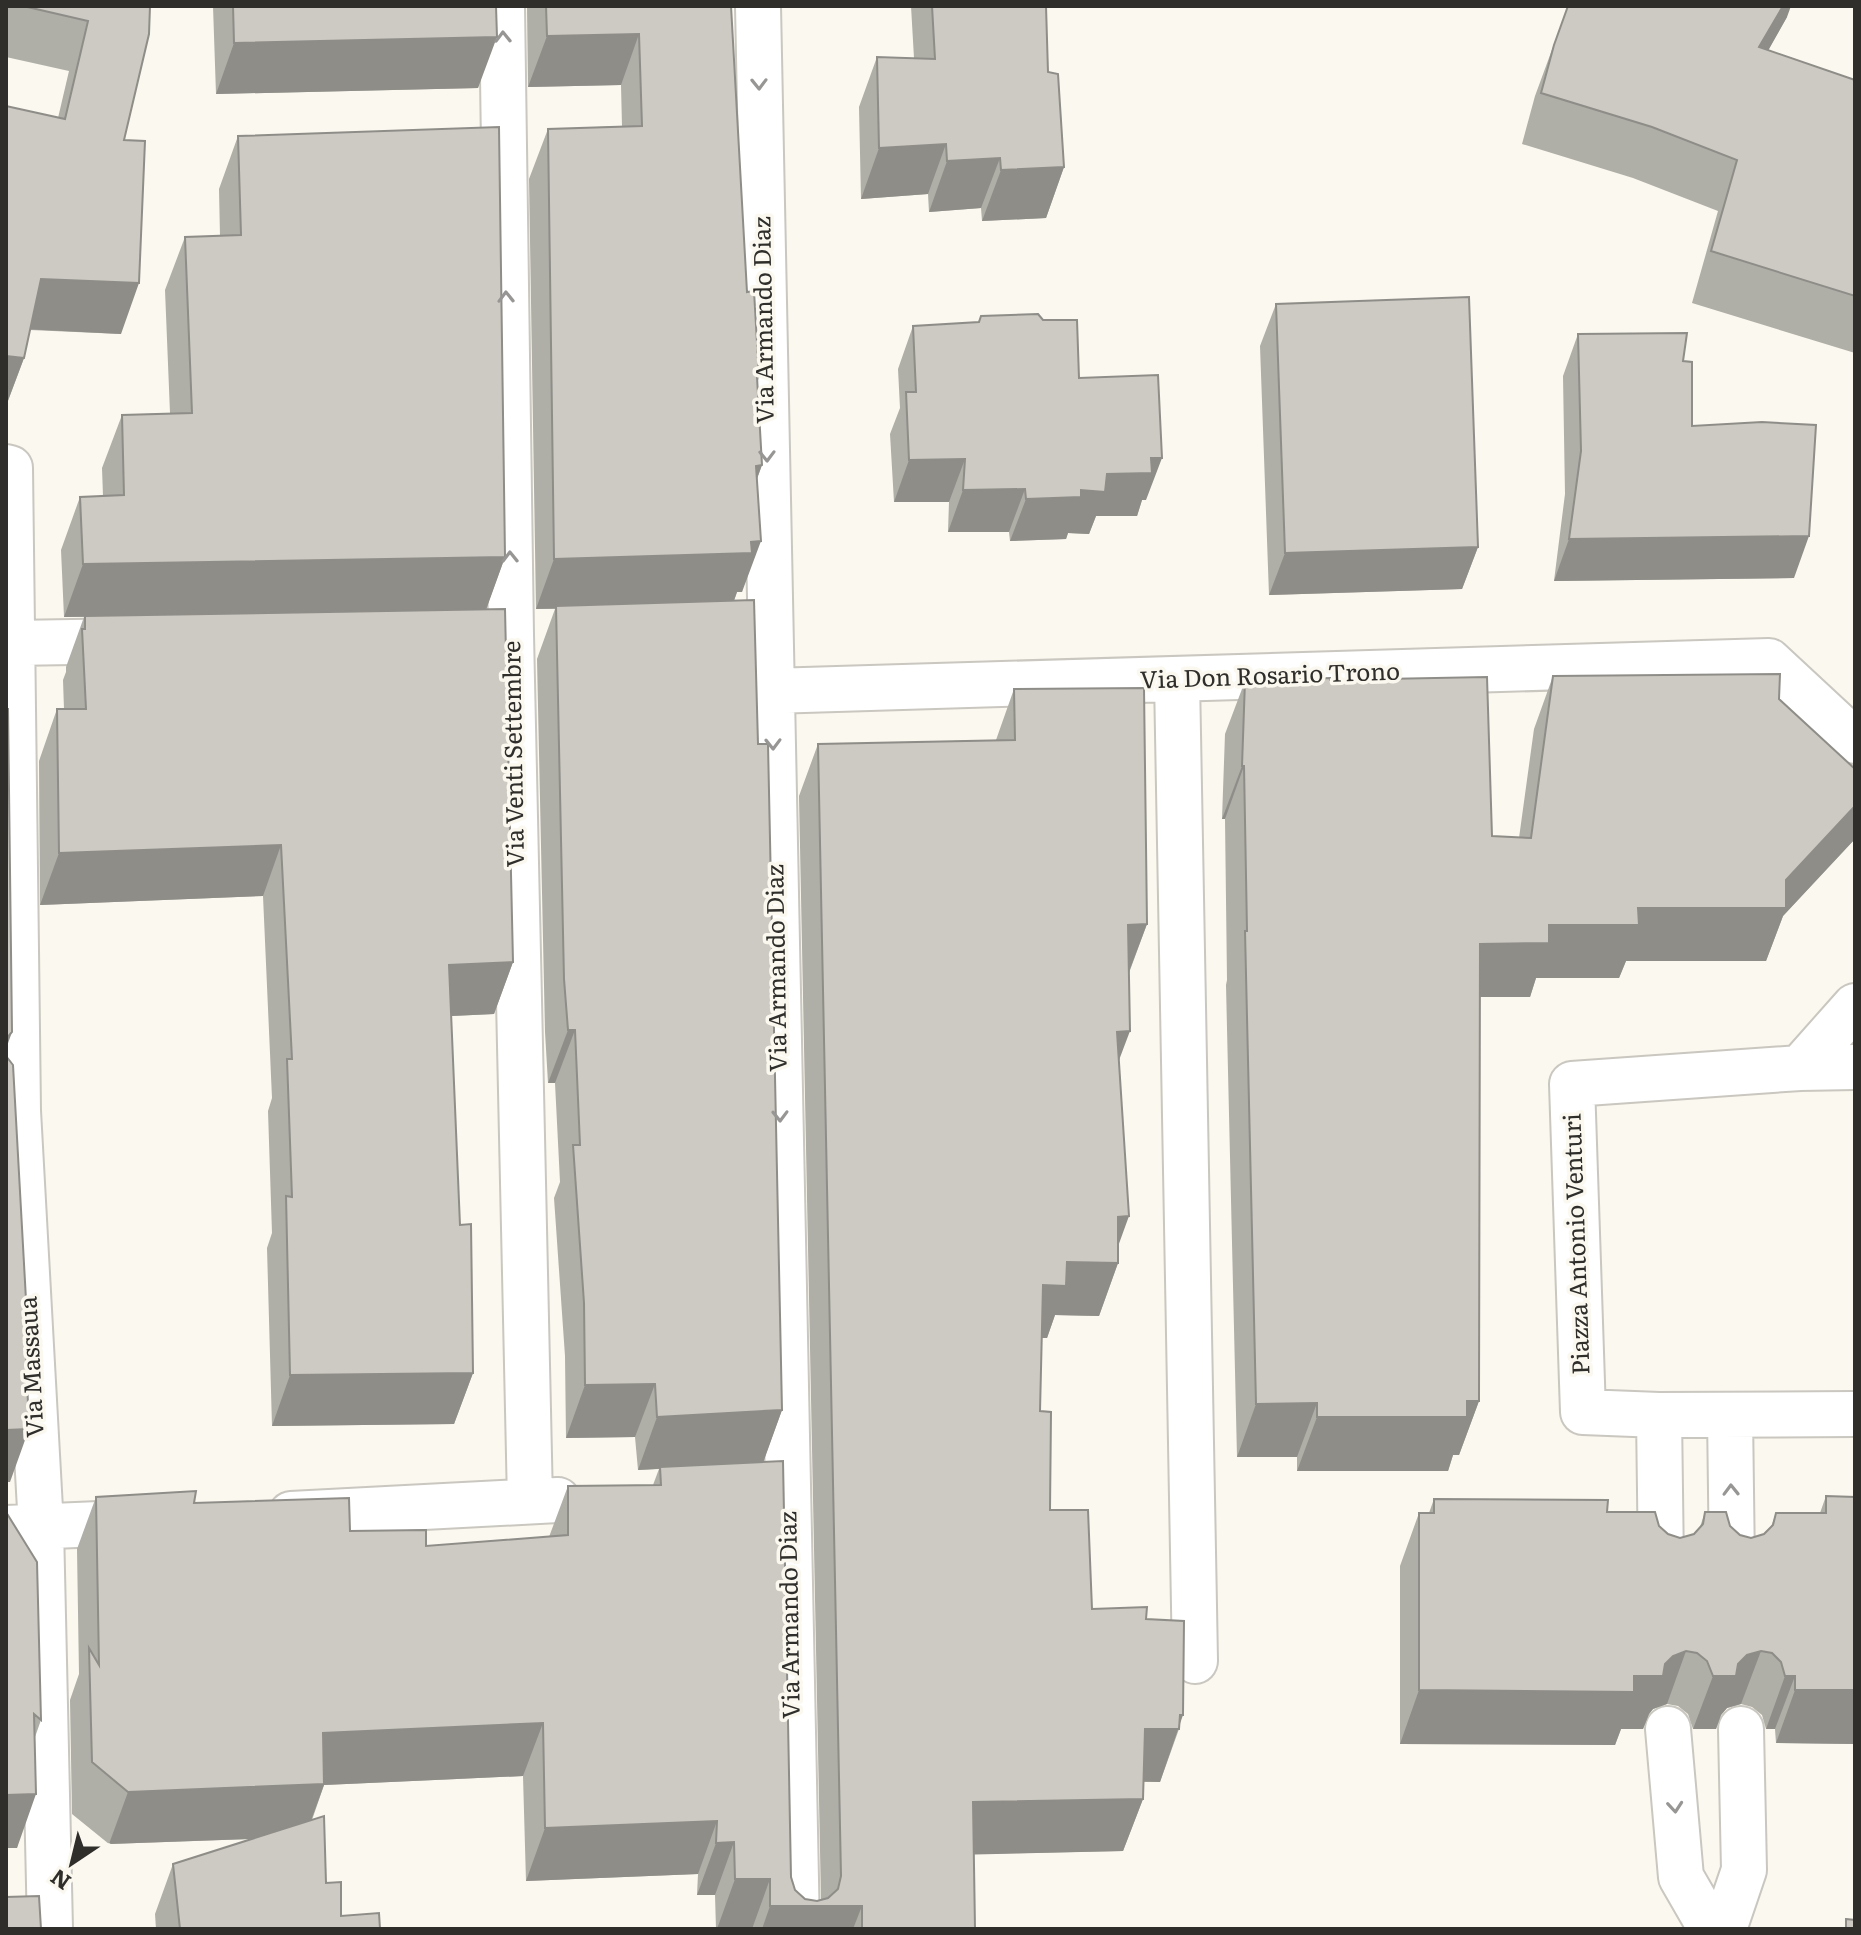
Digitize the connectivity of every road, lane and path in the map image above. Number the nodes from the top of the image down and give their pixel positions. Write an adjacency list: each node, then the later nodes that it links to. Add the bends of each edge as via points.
1 (502, 6): 7 (street, Via Venti Settembre, one-way to 1)
2 (758, 6): 4 (street, Via Armando Diaz, one-way to 4)
3 (8, 468): 9 (street, Via Massaua)
4 (771, 627): 5 (street); 11 (street, Via Armando Diaz)
5 (725, 629)
6 (557, 633): 7 (street)
7 (495, 635): 23 (street, Via Venti Settembre)
8 (168, 641): 9 (street)
9 (12, 643): 16 (street, Via Massaua)
10 (1177, 679): 11 (street, Via Don Rosario Trono); 12 (street, Via Don Rosario Trono, via 1769,661); 29 (street)
11 (771, 691): 20 (street, Via Armando Diaz, one-way to 20)
12 (1855, 741)
13 (1855, 1006): 15 (street)
14 (1855, 1067): 15 (street, Piazza Antonio Venturi)
15 (1800, 1068): 18 (street, Piazza Antonio Venturi, via 1572,1084 1583,1412)
16 (12, 1110): 26 (street, Via Massaua)
17 (1855, 1414): 19 (street, Piazza Antonio Venturi)
18 (1659, 1415): 19 (street, Piazza Antonio Venturi); 27 (street)
19 (1730, 1415): 28 (street, one-way to 19)
20 (788, 1487): 21 (street); 33 (street, Via Armando Diaz)
21 (742, 1490)
22 (590, 1498): 23 (street)
23 (530, 1501): 24 (street)
24 (246, 1516)
25 (183, 1520): 26 (street)
26 (24, 1528): 32 (street, Via Massaua)
27 (1661, 1566)
28 (1732, 1566)
29 (1195, 1661)
30 (1668, 1729): 34 (street, one-way to 34, via 1681,1877)
31 (1741, 1729): 35 (street, via 1744,1870)
32 (50, 1929)
33 (797, 1929)
34 (1711, 1929)
35 (1724, 1929)

